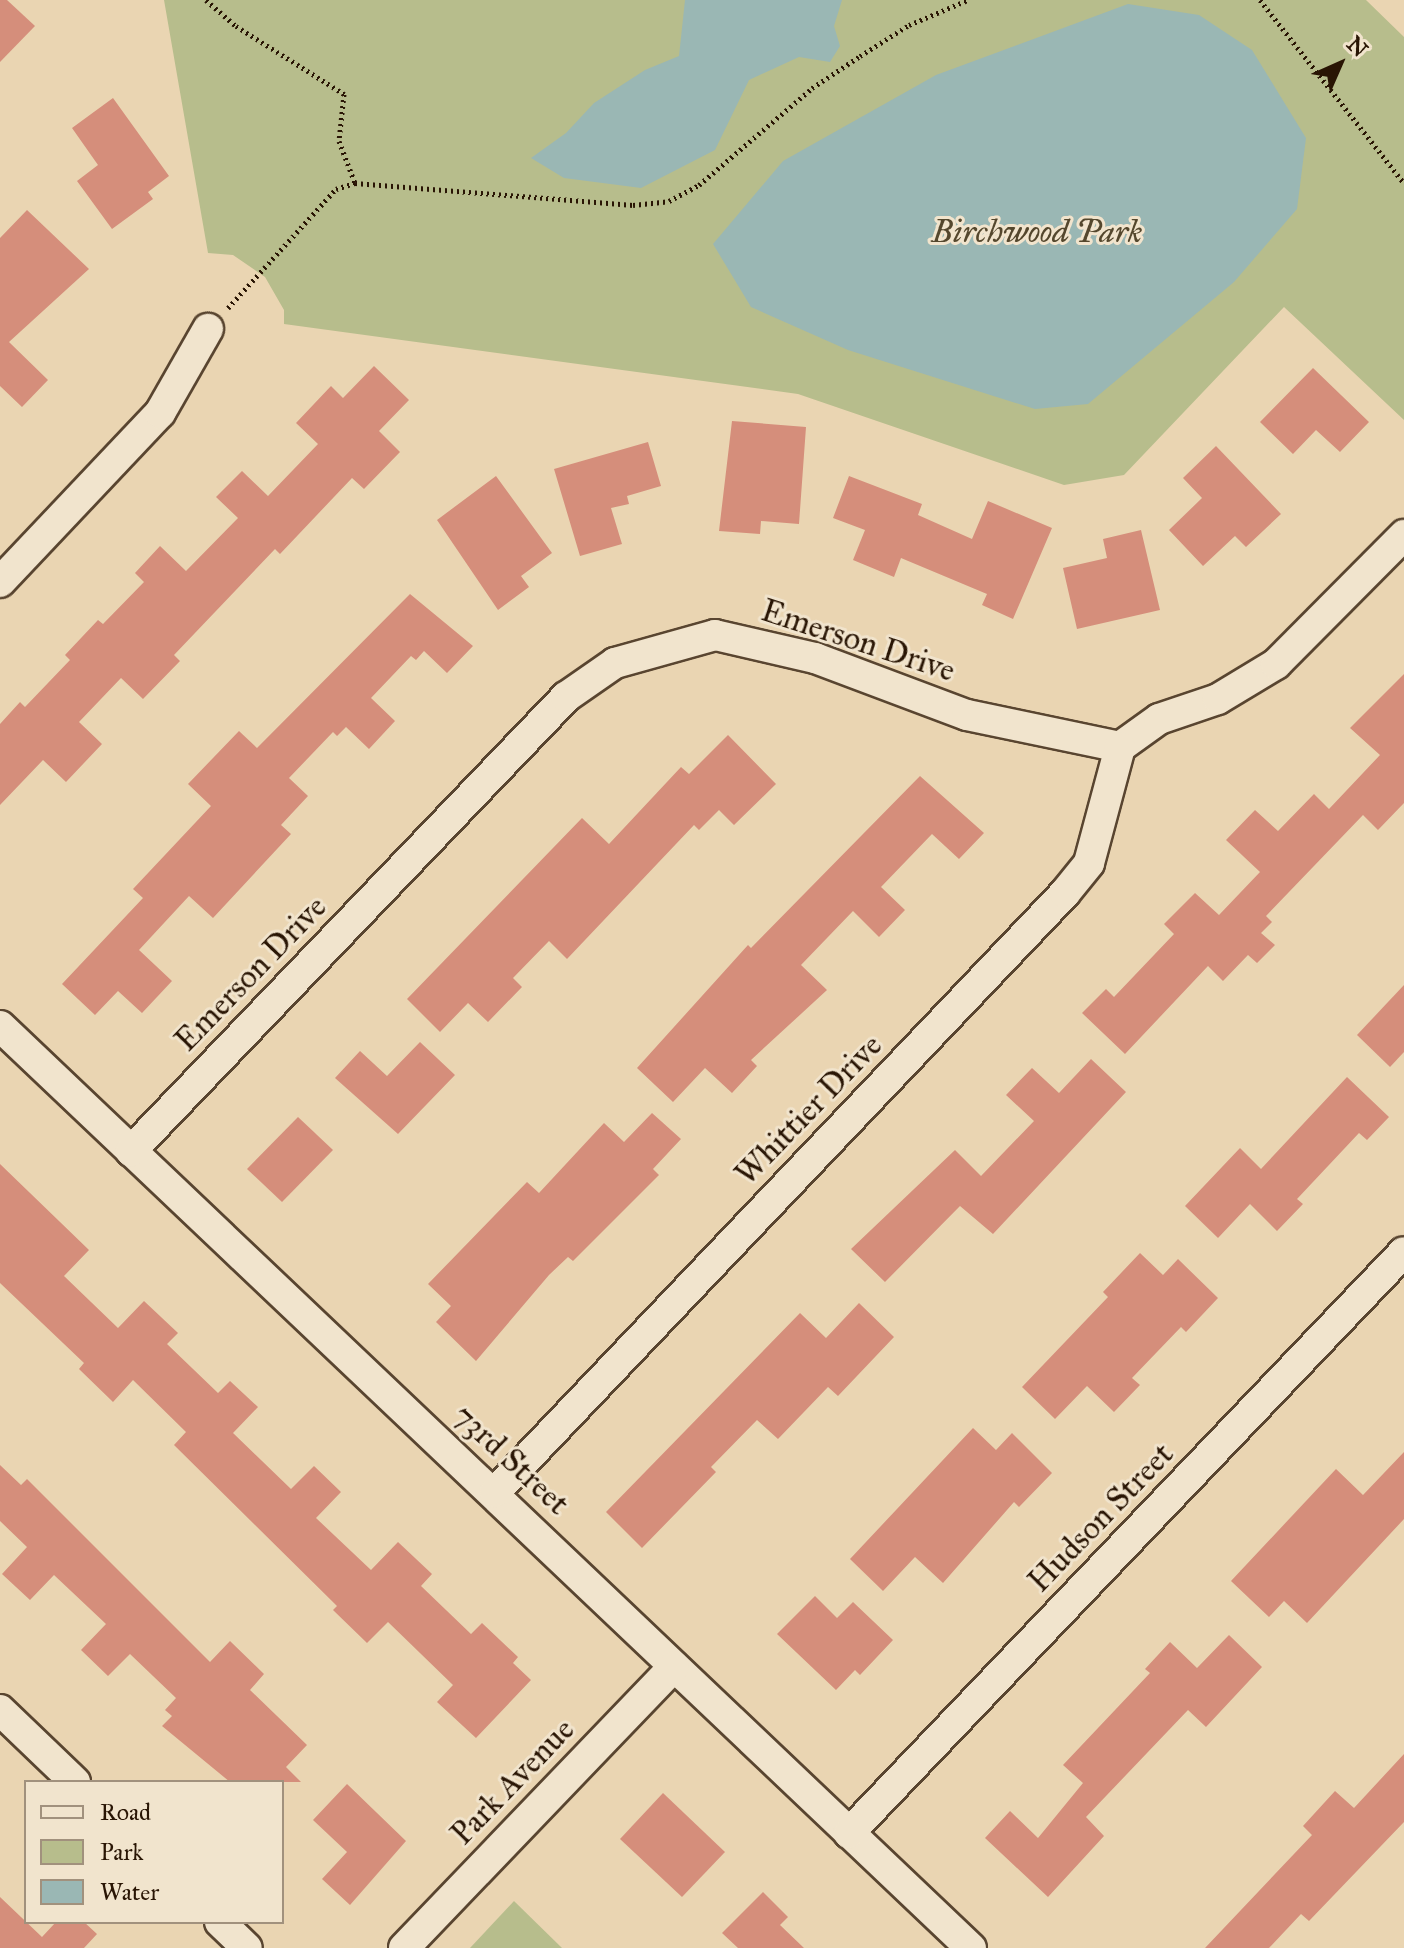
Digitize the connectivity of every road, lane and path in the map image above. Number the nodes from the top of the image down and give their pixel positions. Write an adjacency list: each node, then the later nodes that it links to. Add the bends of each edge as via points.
1 (206, 0): 4 (path, via 236,26 344,94 339,141)
2 (968, 0): 4 (path, via 909,25 812,88 699,185 669,201 633,205)
3 (1260, 0): 5 (path)
4 (355, 183): 6 (path, via 336,189)
5 (1404, 183)
6 (208, 329): 8 (street, via 160,413)
7 (1404, 535): 9 (street, via 1276,664 1218,699 1159,719)
8 (0, 582)
9 (1120, 747): 11 (street, Emerson Drive, via 967,715 815,658 715,635 615,663 566,697); 13 (street, Whittier Drive, via 1089,863 1065,893)
10 (0, 1026): 11 (street, 73rd Street)
11 (131, 1151): 13 (street, 73rd Street)
12 (1404, 1252): 17 (street, Hudson Street)
13 (495, 1492): 14 (street, 73rd Street)
14 (674, 1666): 17 (street, 73rd Street); 20 (street, Park Avenue)
15 (0, 1710): 16 (street)
16 (73, 1780)
17 (849, 1833): 21 (street, 73rd Street)
18 (222, 1924): 19 (street)
19 (247, 1948)
20 (404, 1948)
21 (971, 1948)

